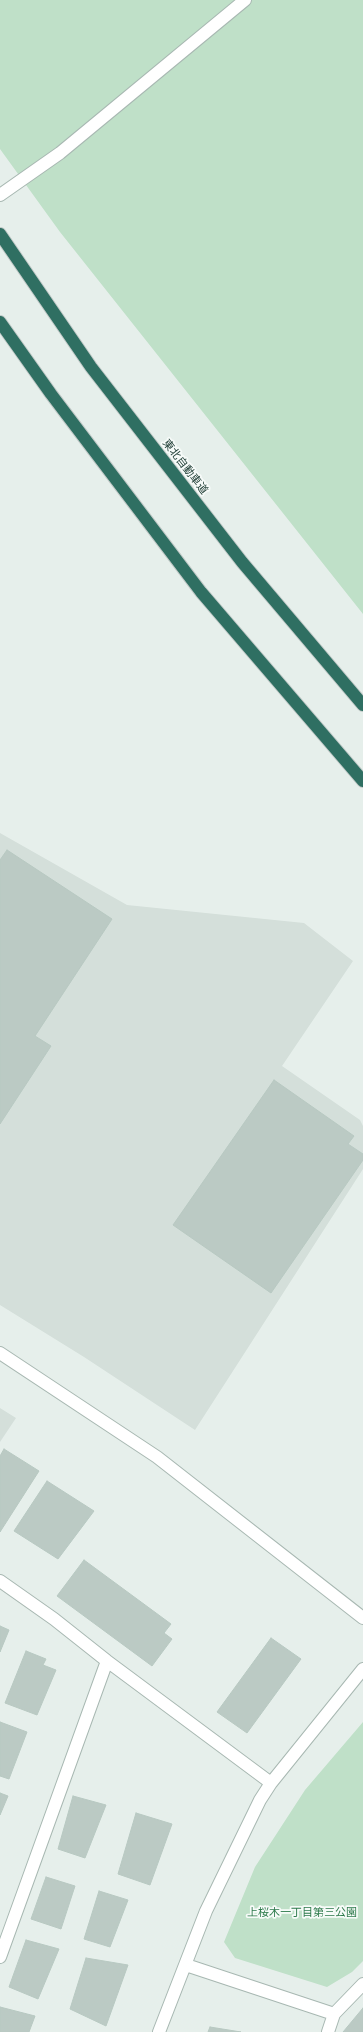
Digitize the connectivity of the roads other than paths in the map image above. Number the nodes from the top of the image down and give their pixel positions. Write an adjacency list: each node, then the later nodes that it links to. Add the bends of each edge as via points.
1 (245, 0): 2 (street, via 60,153)
2 (0, 195)
3 (0, 234): 5 (highway, 東北自動車道, via 96,373 242,562)
4 (0, 322): 6 (highway, via 51,394 201,592)
5 (363, 705)
6 (363, 781)
7 (0, 1353): 9 (street, via 157,1457)
8 (0, 1581): 10 (street)
9 (363, 1618)
10 (107, 1661): 12 (street); 13 (street)
11 (363, 1670): 12 (street)
12 (271, 1783): 14 (street, via 260,1800 206,1911)
13 (0, 1957)
14 (186, 1965): 16 (street); 17 (street)
15 (363, 1984): 16 (street)
16 (334, 2014): 18 (street)
17 (159, 2032)
18 (328, 2032)

